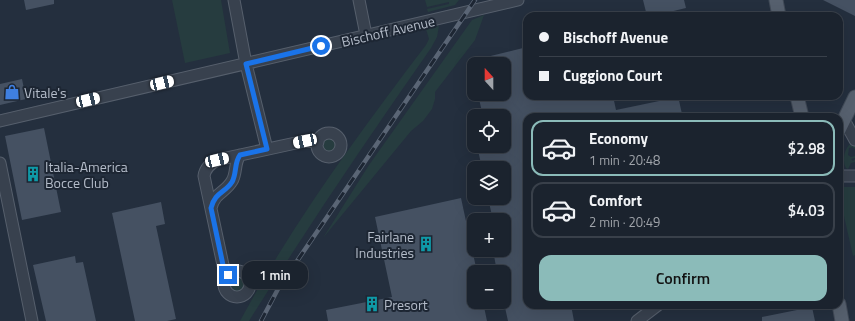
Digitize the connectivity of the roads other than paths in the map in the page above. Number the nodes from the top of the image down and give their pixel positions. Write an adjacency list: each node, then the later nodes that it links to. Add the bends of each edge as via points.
1 (234, 0): 7 (street)
2 (359, 0): 6 (street)
3 (518, 0): 6 (street, Bischoff Avenue)
4 (776, 0): 5 (main road)
5 (778, 12)
6 (366, 35): 7 (street, Bischoff Avenue)
7 (246, 64): 11 (street, Bischoff Avenue); 16 (street)
8 (855, 97): 12 (main road)
9 (798, 100): 10 (main road)
10 (801, 113)
11 (0, 121)
12 (843, 121)
13 (843, 127): 14 (street)
14 (855, 140)
15 (318, 142): 16 (street, via 305,141)
16 (267, 149): 17 (street)
17 (240, 155): 21 (street, via 235,164 232,182 216,195); 21 (street, via 213,162 204,172)
18 (0, 163): 25 (street)
19 (843, 176): 20 (street)
20 (855, 176)
21 (211, 208): 22 (street, via 223,265)
22 (228, 275)
23 (653, 309): 26 (street)
24 (840, 309): 27 (main road)
25 (32, 321)
26 (637, 321)
27 (842, 321)

